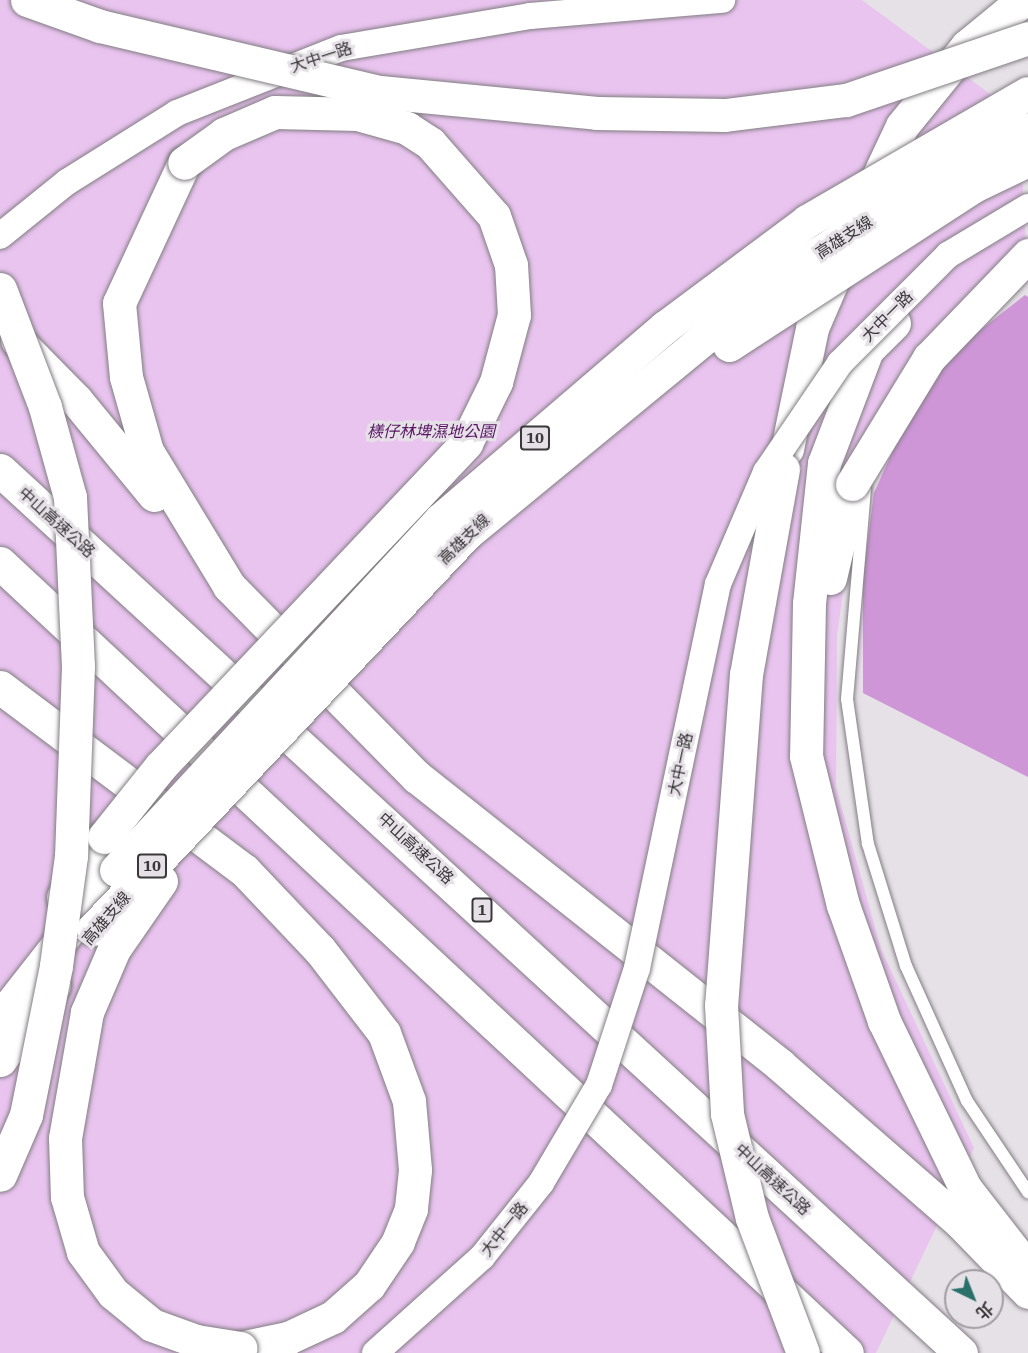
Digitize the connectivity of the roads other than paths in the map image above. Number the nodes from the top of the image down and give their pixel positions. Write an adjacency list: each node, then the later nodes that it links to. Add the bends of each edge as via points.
1 (27, 0): 4 (highway, bridge, via 100,26 380,92 597,113 725,115 846,100)
2 (722, 0): 10 (street, 大中一路, bridge, via 530,16 341,48 168,117 67,182)
3 (1022, 1): 29 (highway, bridge, via 967,46 903,126 812,328 746,674 721,1005 727,1114 752,1218)
4 (1028, 38)
5 (1028, 93): 21 (highway, 高雄支線 / 10, bridge, via 807,221 665,327 441,519)
6 (1028, 129): 15 (highway, 高雄支線 / 10, bridge, via 961,161 768,286)
7 (1028, 160): 15 (highway, bridge, via 974,186 749,329 593,454)
8 (1028, 199): 19 (highway, via 1009,210 867,350 824,464 809,603)
9 (1028, 207): 28 (street, 大中一路, bridge, via 948,255 840,363 766,472 718,584 637,968 599,1086 541,1183 482,1257)
10 (0, 236)
11 (1028, 253): 19 (highway, bridge, via 929,358 852,484 832,564); 25 (lane, via 932,347 866,489 847,699 868,844 906,966 967,1101)
12 (0, 289): 24 (highway, bridge, via 45,407 70,497 78,666 71,856 56,966 26,1116)
13 (0, 320): 17 (highway, via 76,400)
14 (0, 470): 31 (highway, 中山高速公路 / 1)
15 (511, 496): 20 (highway, 高雄支線 / 10, bridge, via 467,533)
16 (0, 563): 30 (highway)
17 (229, 586): 21 (highway, bridge, via 147,451 126,377 119,303 184,163 224,134 275,112 358,114 407,128 430,143 494,216 511,265 514,315 496,382 466,443 160,767 104,837 40,932); 27 (highway, via 417,777 780,1065 961,1223)
18 (0, 687): 20 (highway, bridge, via 244,870 320,950 384,1033 405,1091 416,1170 411,1209 398,1242 369,1285 333,1317 288,1338 240,1348 196,1341 152,1325 113,1293 83,1252 62,1167 72,1075 87,1012 114,949)
19 (806, 756): 26 (highway, via 843,905 884,1021 965,1188)
20 (211, 803): 23 (highway, 高雄支線 / 10, bridge, via 93,929)
21 (13, 985): 22 (highway, 高雄支線 / 10)
22 (0, 1018)
23 (2, 1058)
24 (0, 1175)
25 (1028, 1192)
26 (1028, 1269)
27 (1028, 1292)
28 (375, 1353)
29 (803, 1353)
30 (847, 1353)
31 (961, 1353)

